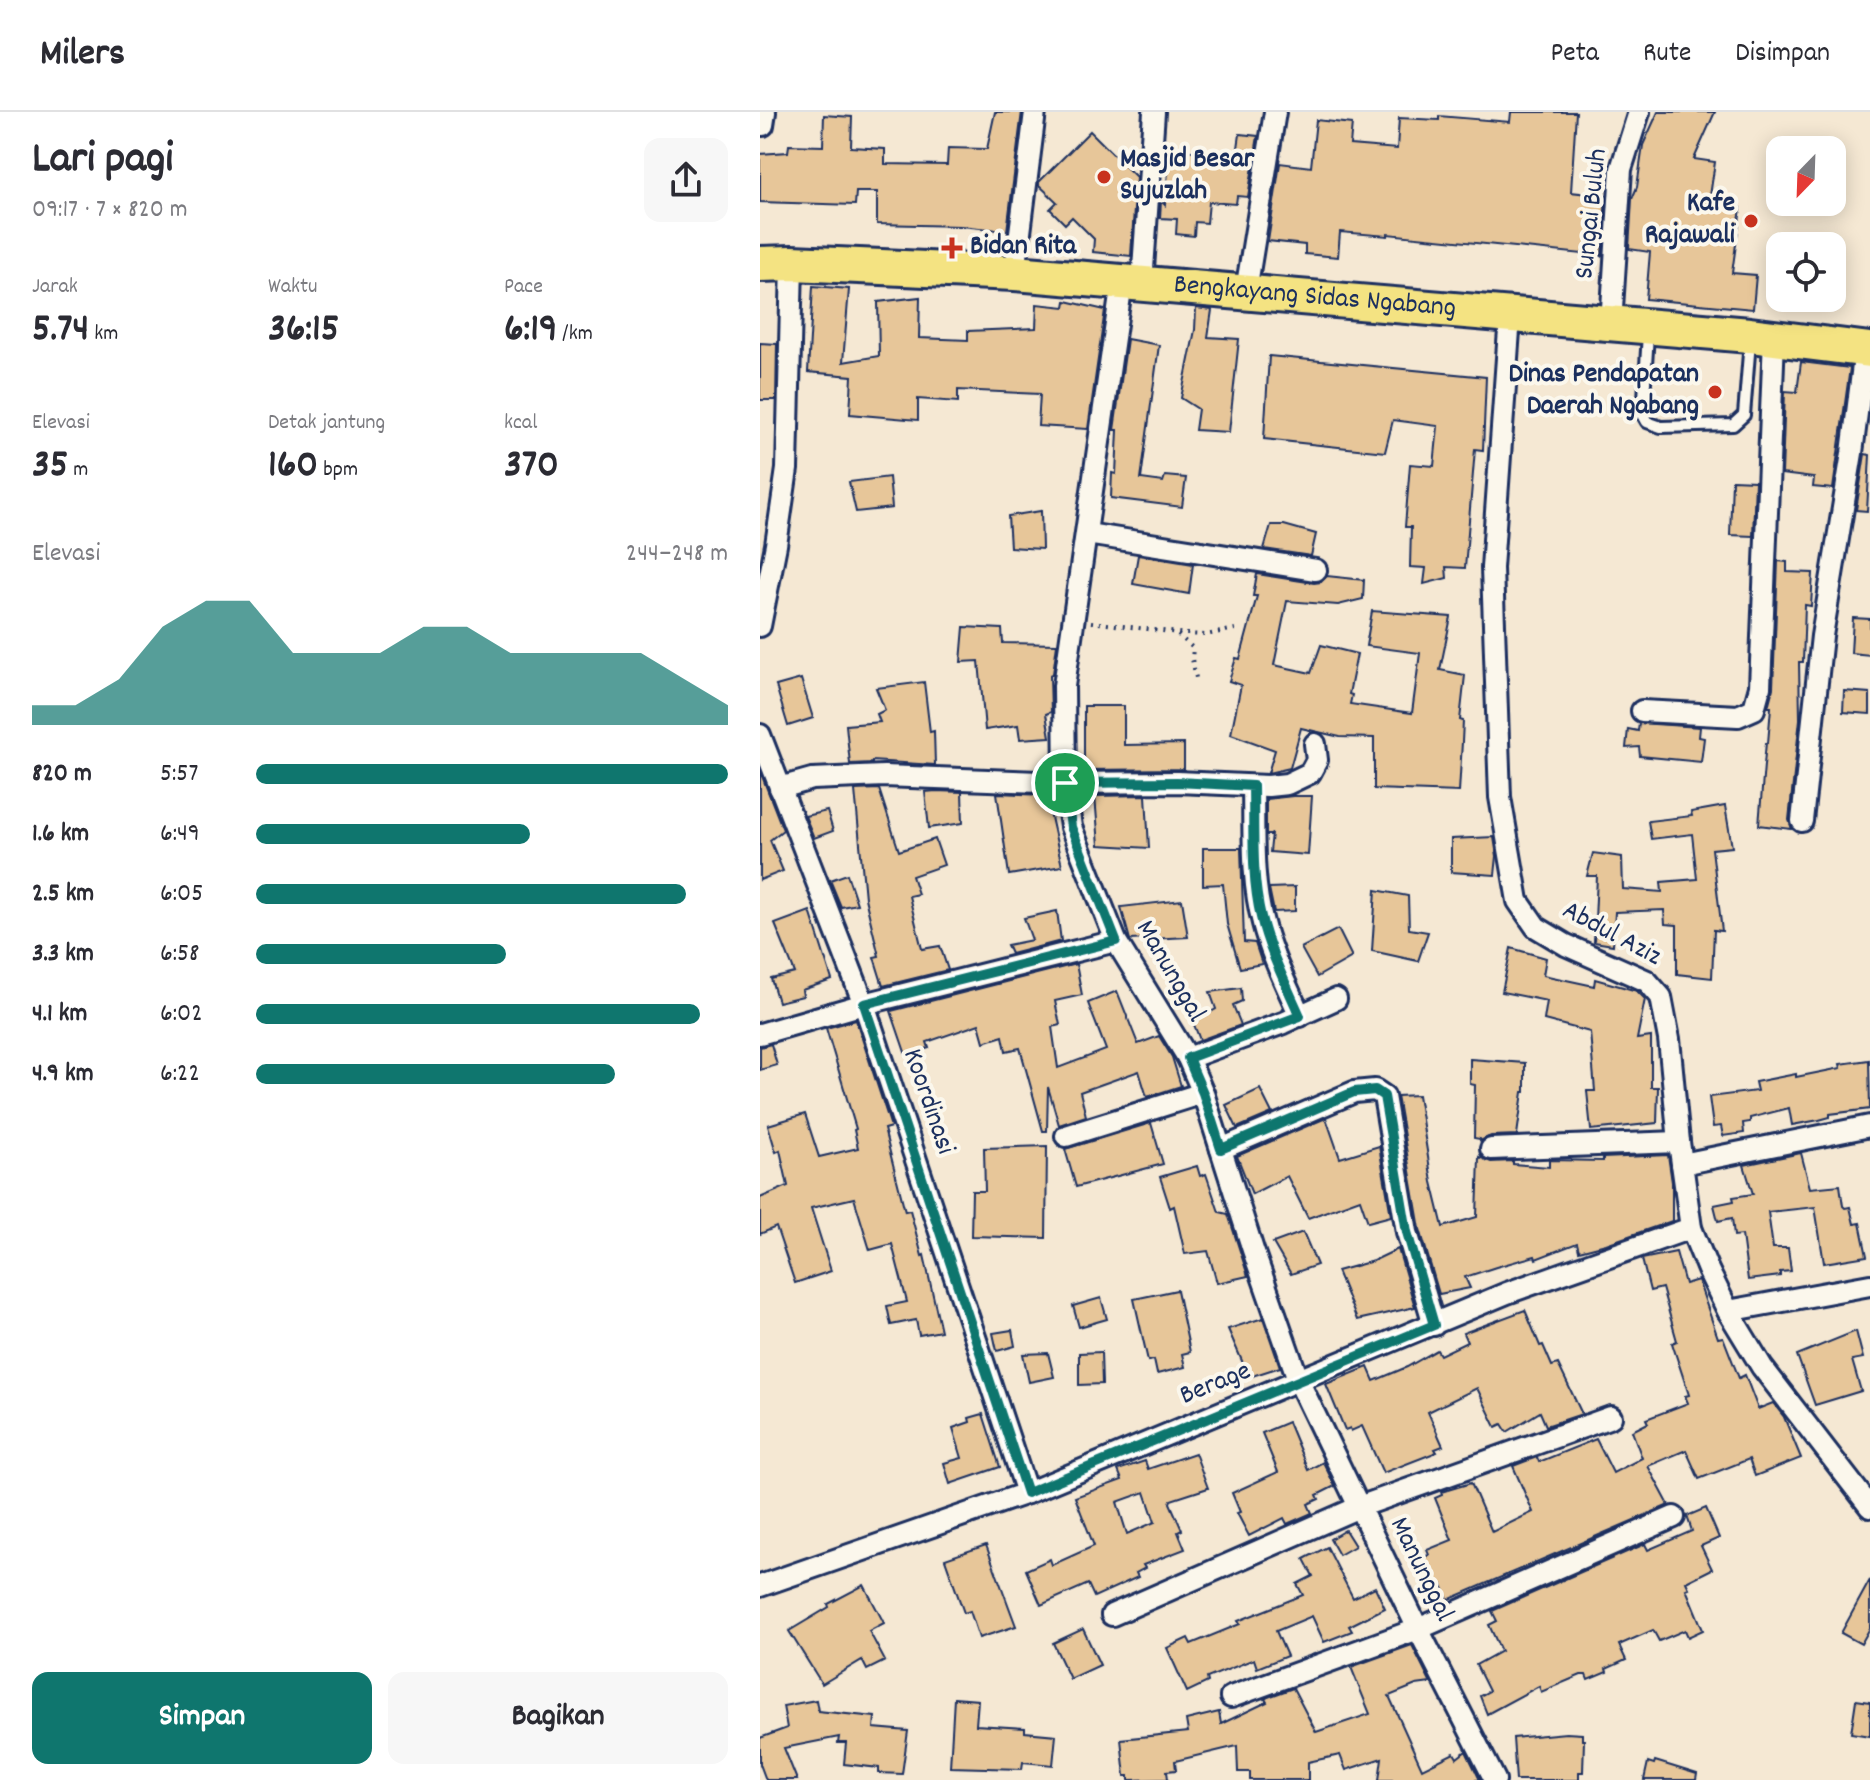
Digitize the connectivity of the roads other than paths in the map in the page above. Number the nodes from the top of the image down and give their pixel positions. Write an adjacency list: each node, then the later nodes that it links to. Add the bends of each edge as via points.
1 (1035, 112): 6 (street)
2 (1154, 112): 7 (street, Manunggal)
3 (1275, 112): 8 (street)
4 (1639, 112): 10 (street, Sungai Buluh, via 1621,169)
5 (776, 263): 6 (highway, Bengkayang Sidas Ngabang); 16 (street, via 787,469)
6 (1015, 273): 7 (highway, Bengkayang Sidas Ngabang)
7 (1132, 283): 8 (highway, Bengkayang Sidas Ngabang); 14 (street, Manunggal)
8 (1246, 291): 9 (highway, Bengkayang Sidas Ngabang)
9 (1510, 316): 10 (highway, Bengkayang Sidas Ngabang); 33 (street, Abdul Aziz, via 1492,568 1500,797 1518,901 1536,927 1647,981 1661,997)
10 (1611, 324): 11 (highway, Bengkayang Sidas Ngabang)
11 (1649, 327): 12 (highway, Bengkayang Sidas Ngabang); 12 (lane, via 1643,415 1661,427 1741,421)
12 (1762, 337): 13 (highway, Bengkayang Sidas Ngabang); 17 (street, via 1760,687 1754,709 1738,716)
13 (1867, 350): 23 (street, via 1822,636)
14 (1087, 534): 15 (street); 20 (street, Manunggal, via 1064,686)
15 (1316, 570)
16 (760, 626)
17 (1642, 711)
18 (760, 735): 22 (street, Koordinasi)
19 (1315, 744): 21 (street, via 1317,760 1310,773 1287,784)
20 (1065, 783): 21 (street); 22 (street, via 884,776 812,779); 24 (street, Manunggal, via 1071,827)
21 (1253, 786): 27 (street, via 1260,913)
22 (780, 788): 26 (street, Koordinasi)
23 (1802, 821)
24 (1116, 941): 26 (street); 29 (street, Manunggal)
25 (1336, 999): 27 (street)
26 (864, 1004): 28 (street); 43 (street, Koordinasi)
27 (1300, 1016): 29 (street)
28 (760, 1034)
29 (1188, 1058): 30 (street, Manunggal)
30 (1203, 1093): 32 (street); 34 (street, Manunggal)
31 (1870, 1126): 36 (street)
32 (1066, 1136)
33 (1679, 1142): 35 (street); 36 (street, Abdul Aziz)
34 (1221, 1149): 40 (street, via 1354,1092 1375,1090 1384,1096 1407,1232); 41 (street, Manunggal)
35 (1491, 1149)
36 (1682, 1164): 37 (street, Abdul Aziz)
37 (1691, 1228): 39 (street, Abdul Aziz); 40 (street, Berage, via 1507,1293)
38 (1870, 1285): 39 (street)
39 (1728, 1311): 45 (street, Abdul Aziz, via 1762,1367)
40 (1434, 1325): 41 (street, Berage)
41 (1299, 1382): 43 (street, Berage); 44 (street, Manunggal)
42 (1611, 1417): 44 (street)
43 (1027, 1493): 47 (street, Berage)
44 (1359, 1507): 48 (street); 49 (street, Manunggal)
45 (1870, 1507)
46 (1674, 1517): 49 (street)
47 (760, 1586)
48 (1112, 1615)
49 (1418, 1629): 50 (street); 51 (street, Manunggal)
50 (1231, 1697)
51 (1495, 1780)

